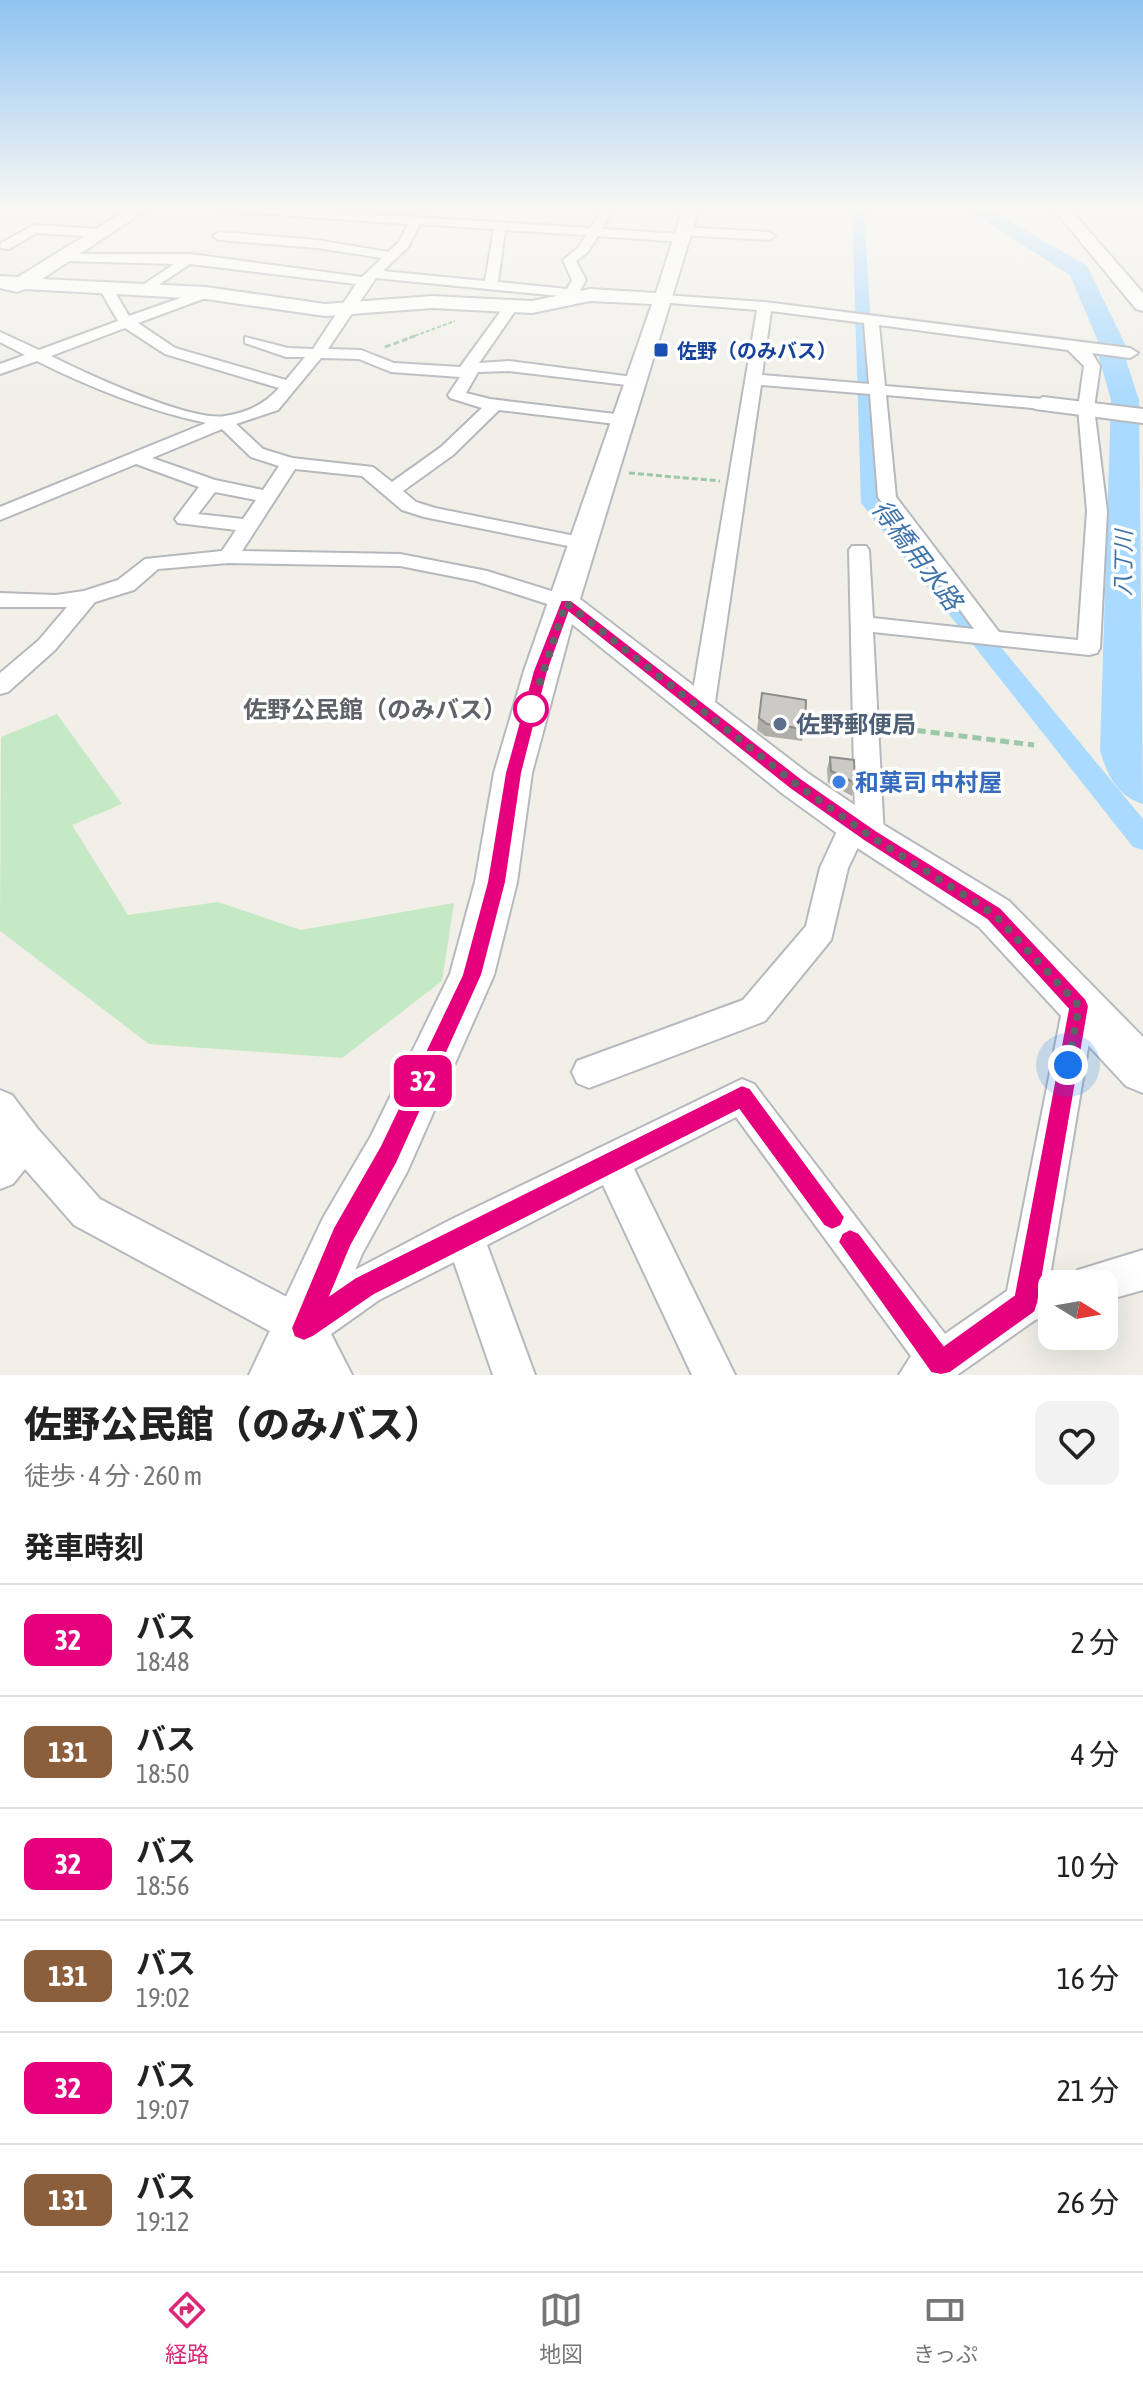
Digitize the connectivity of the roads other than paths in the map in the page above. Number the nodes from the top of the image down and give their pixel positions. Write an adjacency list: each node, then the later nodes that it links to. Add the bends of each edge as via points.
1 (40, 272): 11 (street)
2 (170, 272): 14 (street)
3 (317, 272): 9 (street)
4 (374, 272): 9 (street)
5 (495, 272): 12 (street)
6 (572, 272): 16 (street)
7 (671, 272): 18 (street)
8 (1115, 272): 19 (street)
9 (369, 277): 12 (street); 22 (street)
10 (0, 282): 11 (street)
11 (21, 284): 13 (street); 17 (street)
12 (489, 287): 16 (street)
13 (107, 290): 14 (street); 24 (street)
14 (145, 290): 15 (street)
15 (206, 293): 22 (street, via 291,307); 24 (street)
16 (580, 294): 18 (street); 21 (street)
17 (0, 297)
18 (664, 299): 20 (street); 34 (street)
19 (1143, 305)
20 (765, 306): 23 (street); 33 (street)
21 (511, 307): 22 (street, via 432,302); 32 (street)
22 (348, 308): 28 (street)
23 (865, 319): 27 (street); 36 (street)
24 (125, 321): 30 (street); 35 (street, via 170,351)
25 (0, 336): 30 (street)
26 (250, 340): 28 (street, via 286,352)
27 (1072, 346): 29 (street); 39 (street, via 1092,366)
28 (319, 351): 32 (street, via 365,357 391,367); 35 (street)
29 (1130, 353)
30 (40, 354): 31 (street); 42 (street, via 95,384 172,411)
31 (0, 369)
32 (469, 370): 34 (street, via 509,366); 37 (street, via 456,395)
33 (752, 379): 36 (street); 61 (street)
34 (635, 381): 41 (street)
35 (289, 386): 42 (street, via 272,406)
36 (870, 389): 38 (street); 59 (street, via 887,497)
37 (489, 404): 41 (street); 46 (street, via 491,409 447,451)
38 (1043, 404): 39 (street)
39 (1086, 408): 40 (street); 59 (street, via 1097,511 1089,648)
40 (1142, 416)
41 (624, 420): 52 (street)
42 (224, 422): 43 (street); 44 (street, via 257,453)
43 (138, 459): 45 (street); 49 (street)
44 (290, 463): 46 (street, via 367,471); 48 (street)
45 (210, 485): 48 (street); 51 (street, via 185,519)
46 (391, 491): 52 (street, via 409,506 431,513)
47 (0, 492): 49 (street)
48 (265, 496): 51 (street)
49 (19, 506): 50 (street)
50 (0, 514)
51 (246, 525): 54 (street)
52 (583, 543): 57 (street)
53 (859, 550): 58 (street)
54 (228, 557): 55 (street, via 152,563 126,585); 57 (street, via 400,560 480,575)
55 (87, 597): 56 (street); 60 (street, via 47,645)
56 (0, 600)
57 (566, 603): 61 (street); 75 (street, via 513,773 496,882 472,975 389,1154 342,1237)
58 (864, 624): 59 (street); 62 (street)
59 (992, 638)
60 (0, 686)
61 (702, 709): 62 (street)
62 (862, 830): 63 (street, via 994,914); 65 (street, via 834,868 820,931 754,1011)
63 (1079, 1006): 64 (street); 71 (street)
64 (1143, 1070)
65 (589, 1072)
66 (0, 1107): 67 (street)
67 (24, 1141): 69 (street); 75 (street, via 87,1212)
68 (611, 1162): 70 (street); 76 (street, via 742,1096); 80 (street)
69 (0, 1171)
70 (464, 1234): 75 (street, via 365,1286); 79 (street)
71 (1043, 1270)
72 (1143, 1270): 73 (street)
73 (1118, 1277)
74 (1038, 1300): 76 (street)
75 (304, 1328): 77 (street); 78 (street)
76 (930, 1369)
77 (279, 1375)
78 (331, 1375)
79 (514, 1375)
80 (714, 1375)

